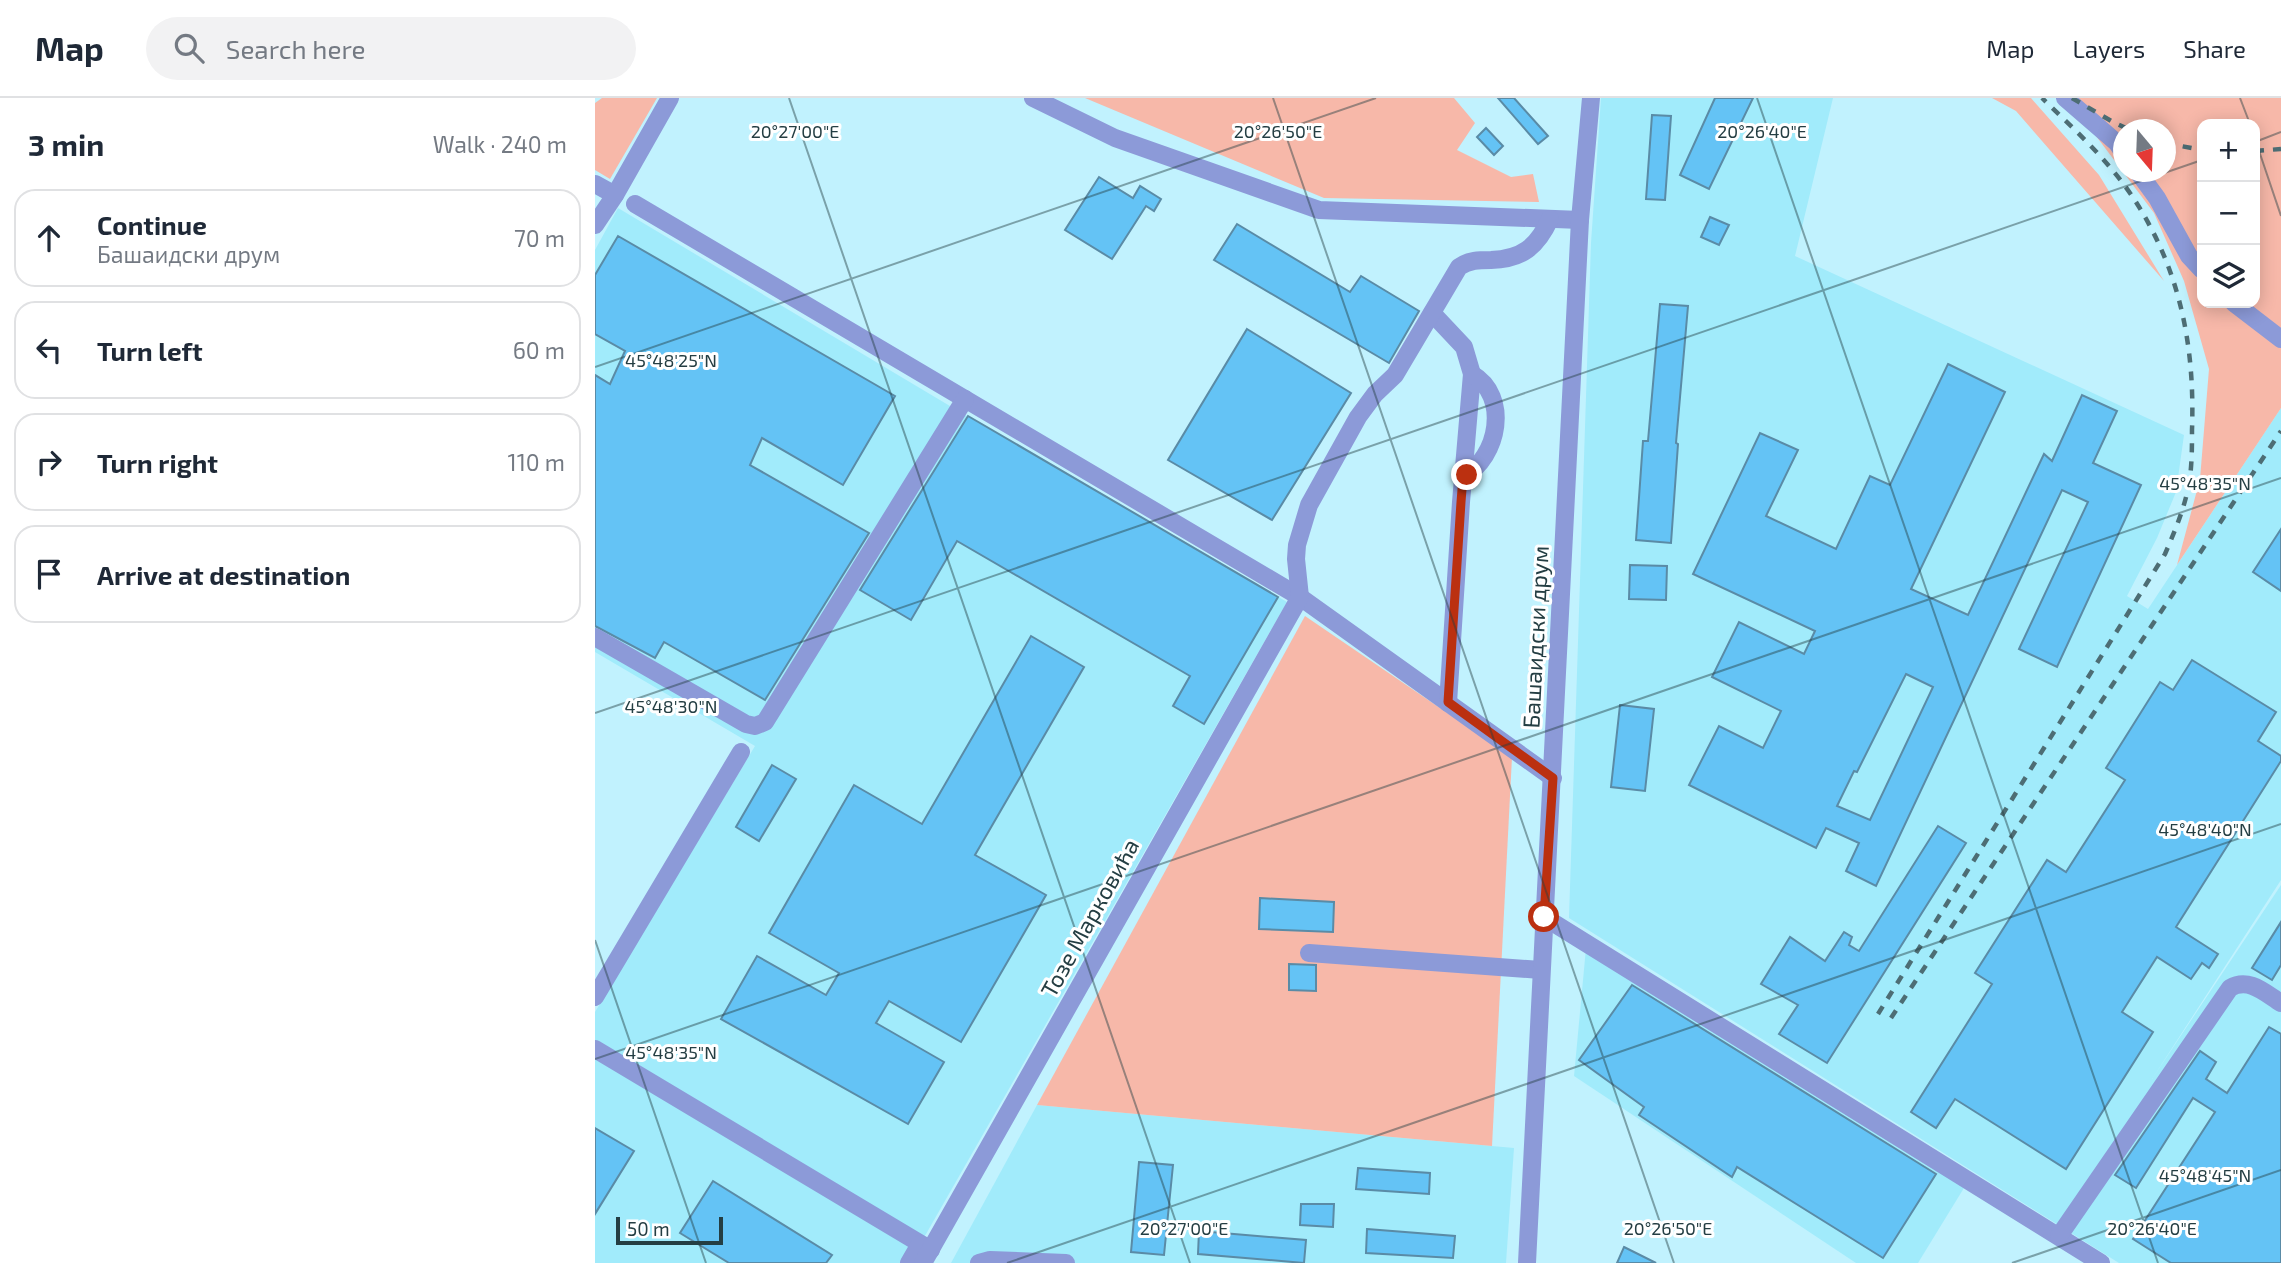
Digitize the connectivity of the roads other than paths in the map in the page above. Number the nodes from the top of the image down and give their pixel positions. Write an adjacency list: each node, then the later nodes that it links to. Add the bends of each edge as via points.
1 (670, 98): 8 (street)
2 (1033, 98): 10 (street, via 1115,138 1318,210)
3 (1591, 98): 11 (street, Башаидски друм)
4 (2065, 98): 5 (street)
5 (2113, 140)
6 (2145, 182): 13 (street)
7 (595, 184): 8 (street)
8 (614, 195): 12 (street)
9 (635, 204): 18 (street)
10 (1550, 219): 11 (street); 15 (street, via 1524,253 1470,261 1459,267)
11 (1580, 220): 24 (street, Башаидски друм)
12 (595, 225)
13 (2197, 265)
14 (2241, 308): 16 (street)
15 (1432, 313): 17 (street, via 1464,347); 20 (street, via 1395,375 1358,417 1309,505 1297,545)
16 (2281, 339)
17 (1472, 374): 19 (street); 19 (street, via 1487,388 1496,429 1479,464)
18 (965, 399): 20 (street); 21 (street, via 765,722 746,724)
19 (1463, 477): 22 (street)
20 (1300, 597): 22 (street); 32 (street, Тозе Марковића)
21 (595, 637)
22 (1448, 702): 24 (street)
23 (741, 752): 28 (street)
24 (1553, 778): 25 (street, Башаидски друм)
25 (1544, 917): 27 (street, Башаидски друм); 31 (street)
26 (1309, 953): 27 (street)
27 (1541, 970): 36 (street, Башаидски друм)
28 (595, 996)
29 (2281, 1003): 31 (street, via 2252,985 2230,988)
30 (595, 1049): 32 (street)
31 (2059, 1236): 37 (street)
32 (925, 1252): 33 (street, Тозе Марковића)
33 (909, 1263)
34 (979, 1263): 35 (street)
35 (1066, 1263)
36 (1527, 1263)
37 (2101, 1263)

